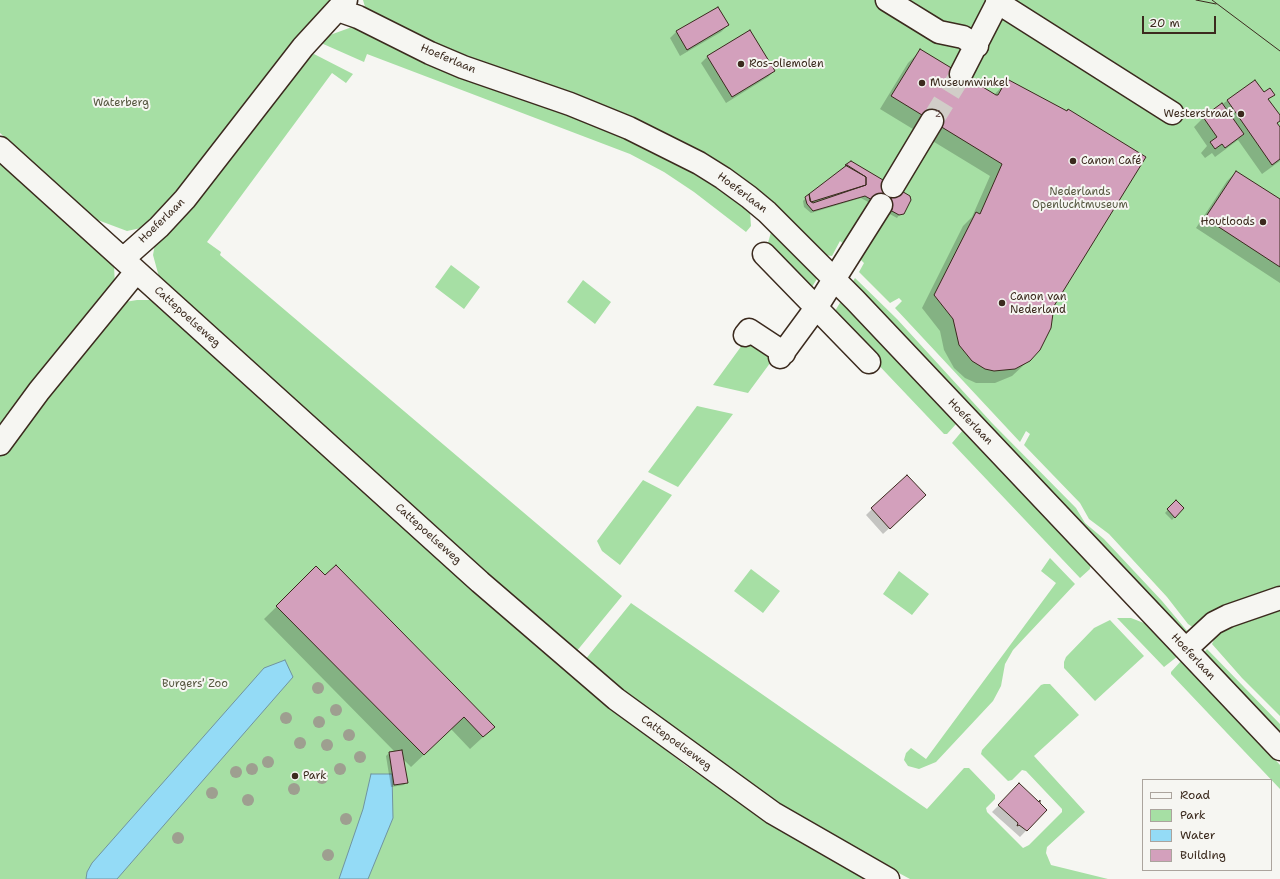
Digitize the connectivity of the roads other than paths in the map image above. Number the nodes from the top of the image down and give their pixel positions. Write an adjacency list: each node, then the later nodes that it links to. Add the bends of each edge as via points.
1 (888, 0): 4 (street, via 939,32 963,37)
2 (998, 1): 4 (street); 6 (street)
3 (342, 5): 12 (street, Hoeferlaan, via 303,47 186,199 159,227); 13 (street, Hoeferlaan, via 358,17 430,53 600,115 688,157 754,201)
4 (977, 46): 5 (street)
5 (961, 74)
6 (1172, 113)
7 (932, 121): 9 (street)
8 (0, 148): 12 (street, Cattepoelseweg)
9 (893, 186)
10 (881, 205): 13 (street)
11 (764, 254): 14 (street)
12 (130, 265): 17 (street, Hoeferlaan); 21 (street, Cattepoelseweg, via 486,587 616,699 773,813)
13 (834, 280): 14 (street); 19 (street, Hoeferlaan)
14 (816, 308): 15 (street, via 782,355 748,330); 16 (street)
15 (745, 335)
16 (869, 362)
17 (0, 444)
18 (1280, 598): 19 (street, via 1214,623)
19 (1186, 650): 20 (street, Hoeferlaan)
20 (1280, 749)
21 (888, 879)

